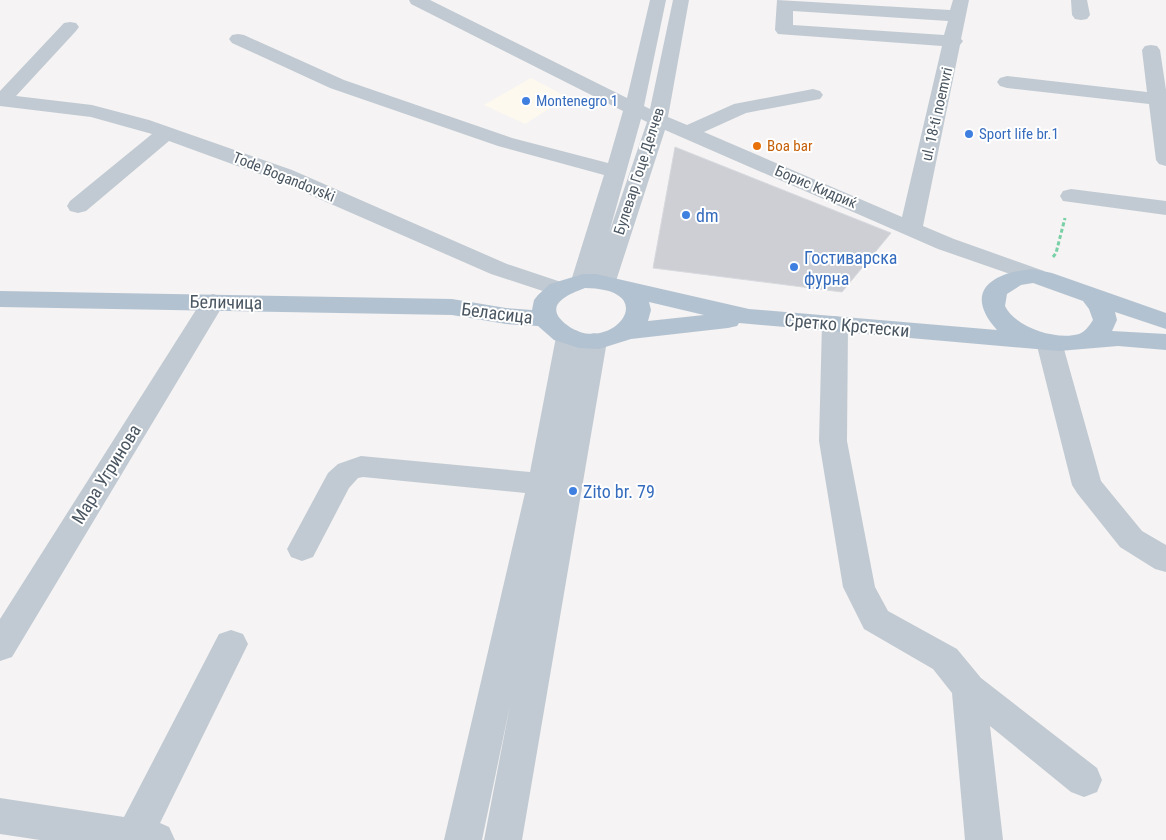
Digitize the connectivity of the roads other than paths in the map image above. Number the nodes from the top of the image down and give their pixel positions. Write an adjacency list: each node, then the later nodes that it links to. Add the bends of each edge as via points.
1 (417, 0): 14 (street)
2 (658, 0): 14 (street, Булевар Гоце Делчев)
3 (681, 0): 15 (street, Булевар Гоце Делчев)
4 (785, 2): 5 (street); 8 (street, via 784,30)
5 (960, 8): 8 (street, ul. 18-ti noemvri)
6 (70, 27): 12 (street)
7 (238, 38): 19 (street, via 337,84 505,142)
8 (954, 41): 23 (street, ul. 18-ti noemvri)
9 (1151, 50): 13 (street)
10 (1008, 82): 13 (street)
11 (812, 95): 16 (street, via 741,108)
12 (1, 100): 17 (street, Tode Bogandovski, via 92,111)
13 (1162, 100): 18 (street)
14 (634, 109): 15 (street, Борис Кидриќ); 19 (street, Булевар Гоце Делчев)
15 (658, 119): 16 (street, Борис Кидриќ); 26 (street, Булевар Гоце Делчев)
16 (687, 132): 23 (street, Борис Кидриќ)
17 (166, 133): 21 (street); 32 (street, Tode Bogandovski, via 284,175 499,269)
18 (1166, 160)
19 (616, 171): 26 (street, Булевар Гоце Делчев)
20 (1071, 196): 22 (street)
21 (78, 206)
22 (1166, 208)
23 (911, 228): 24 (street, Борис Кидриќ)
24 (946, 244): 25 (street); 28 (street)
25 (1036, 276): 28 (main road, via 1016,278); 29 (main road)
26 (594, 281): 27 (main road); 32 (main road, via 569,284)
27 (627, 290): 34 (main road, Сретко Крстески); 37 (main road, via 640,311 636,322)
28 (996, 295): 38 (main road); 41 (main road, via 996,312 1005,323 1021,334)
29 (1091, 295): 35 (main road); 41 (main road, via 1102,308 1105,320 1099,333 1086,340)
30 (0, 299): 31 (main road, Беличица)
31 (213, 302): 33 (main road, Беличица); 46 (street, Мара Угринова)
32 (549, 303): 33 (main road, Беласица, via 506,316); 39 (main road, via 550,326)
33 (452, 307)
34 (749, 317): 36 (main road, Сретко Крстески); 37 (main road, Сретко Крстески)
35 (1166, 321)
36 (836, 324): 38 (main road, Сретко Крстески); 47 (street, via 833,441 859,587 876,620 945,659)
37 (625, 332): 39 (main road, via 611,338)
38 (944, 333): 41 (main road, Сретко Крстески)
39 (581, 339): 42 (street); 52 (street)
40 (1166, 342): 41 (main road, via 1118,338)
41 (1062, 343): 44 (street, via 1087,485 1131,539)
42 (542, 484): 43 (street, via 361,466 348,471 338,481); 51 (street)
43 (302, 549)
44 (1166, 560)
45 (231, 644): 50 (street)
46 (0, 647)
47 (969, 688): 48 (street); 53 (street)
48 (1084, 780)
49 (0, 816): 50 (street)
50 (145, 838)
51 (463, 840)
52 (503, 840)
53 (984, 840)

